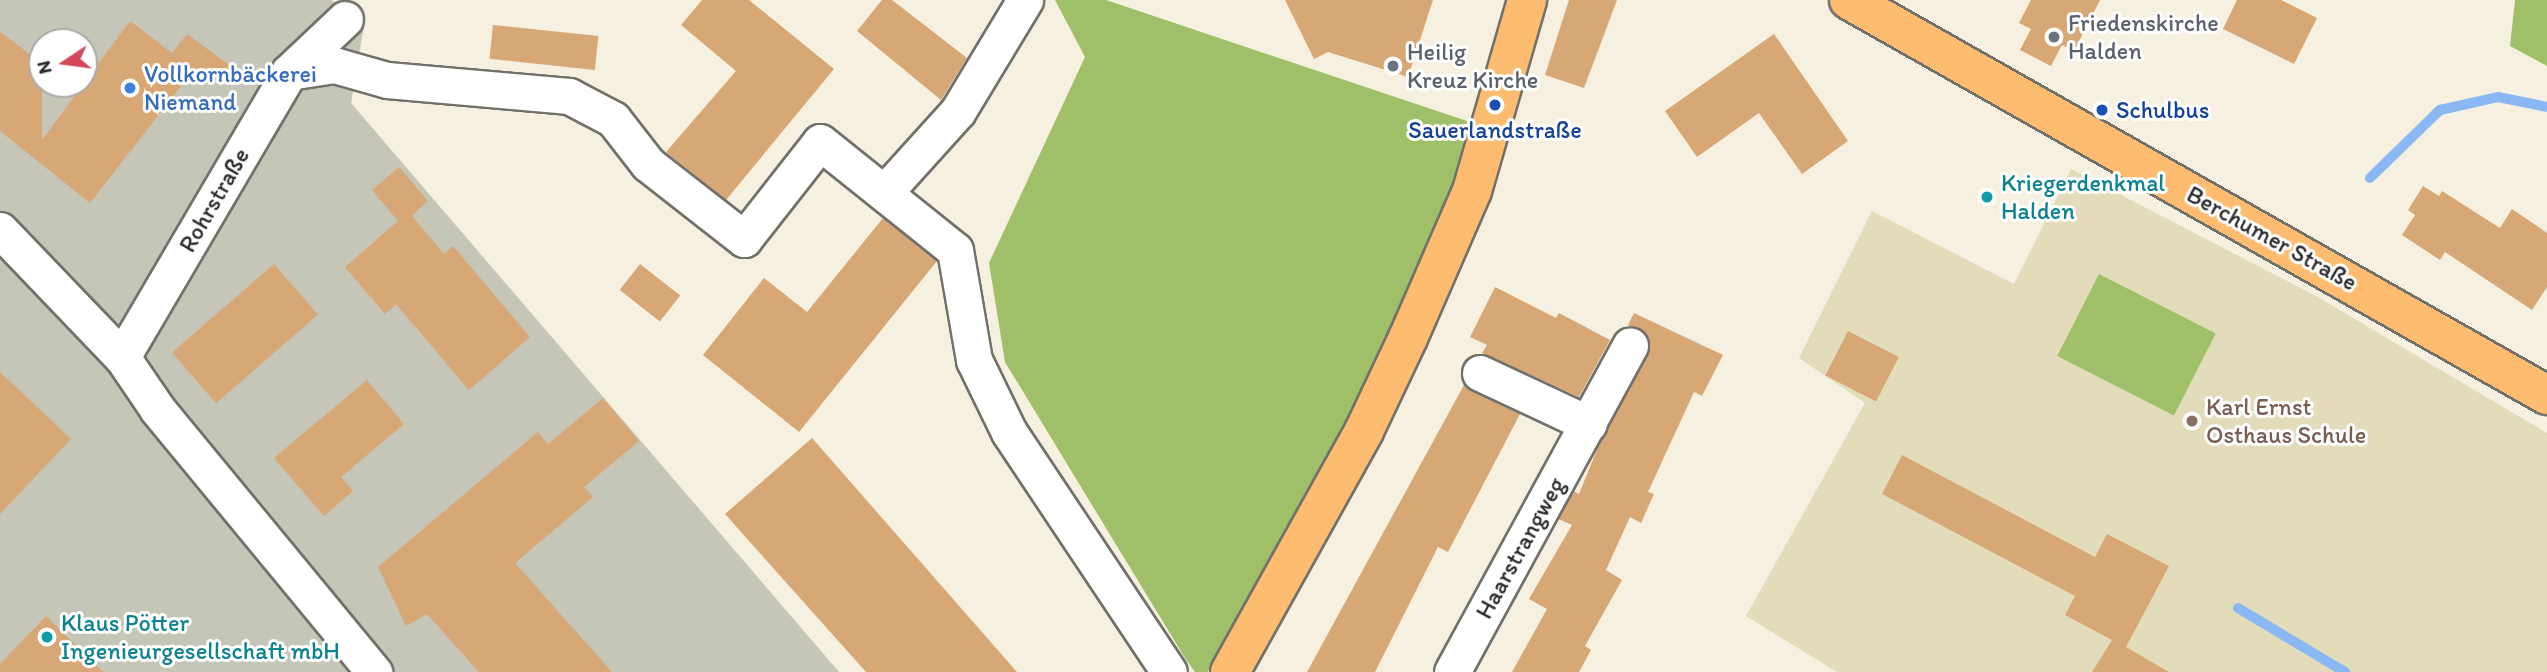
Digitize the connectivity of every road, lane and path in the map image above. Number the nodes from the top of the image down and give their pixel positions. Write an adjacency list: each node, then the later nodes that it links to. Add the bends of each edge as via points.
1 (1025, 0): 6 (street, via 958,111)
2 (1527, 0): 15 (main road, via 1472,191 1408,338 1364,430)
3 (1869, 5): 11 (main road, Berchumer Straße)
4 (345, 19): 5 (street, Rohrstraße)
5 (289, 72): 6 (street, via 334,65 387,80 569,96 613,119 648,164 744,239 820,142); 9 (street, Rohrstraße)
6 (884, 193): 14 (street, via 956,250 974,360 1009,432)
7 (0, 230): 9 (street)
8 (1630, 345): 12 (street, Haarstrangweg)
9 (122, 357): 13 (street, via 159,410)
10 (1480, 373): 12 (street)
11 (2547, 395)
12 (1589, 425): 16 (street, Haarstrangweg)
13 (372, 671)
14 (1169, 672)
15 (1230, 672)
16 (1452, 672)

